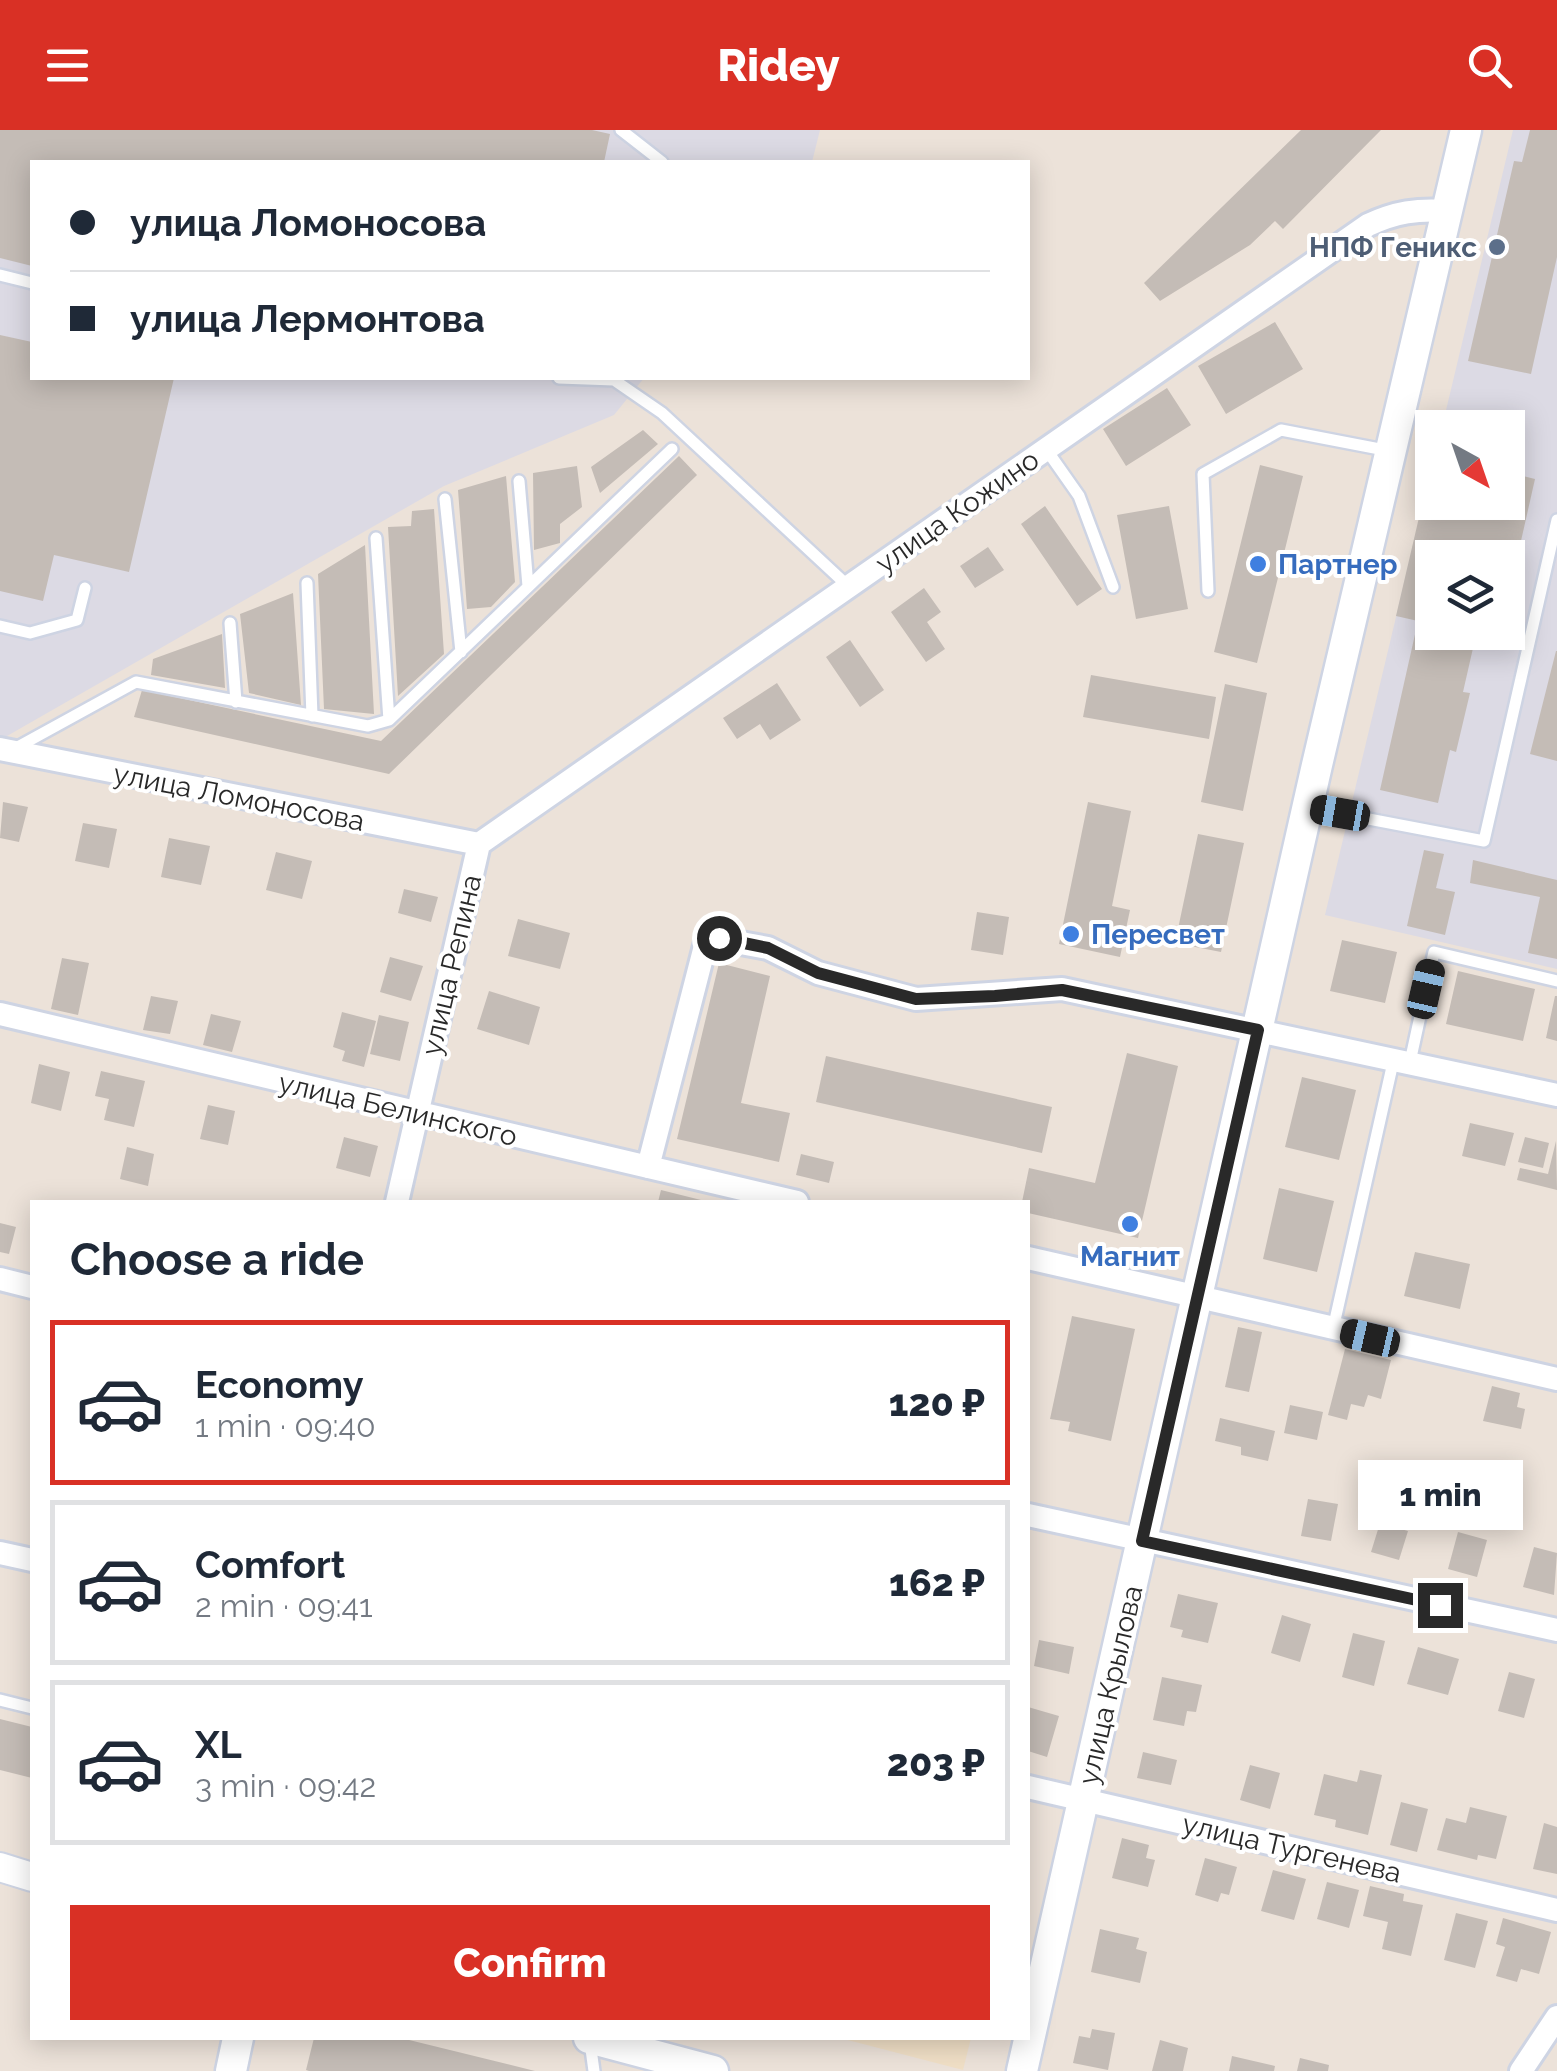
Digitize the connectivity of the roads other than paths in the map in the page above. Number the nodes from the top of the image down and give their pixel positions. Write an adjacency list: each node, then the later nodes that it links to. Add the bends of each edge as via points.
1 (622, 130): 3 (lane)
2 (1466, 130): 4 (main road, улица Крылова)
3 (660, 160)
4 (1447, 211): 8 (street, улица Кожино, via 1420,209 1368,226); 10 (main road, улица Крылова)
5 (0, 275): 6 (lane)
6 (30, 282)
7 (615, 380): 17 (lane, via 662,413)
8 (1046, 448): 17 (street, улица Кожино); 18 (lane, via 1080,496)
9 (672, 449): 16 (lane)
10 (1390, 450): 20 (lane, via 1281,430 1203,474); 28 (main road, улица Крылова)
11 (519, 481): 16 (lane)
12 (445, 500): 23 (lane)
13 (1557, 520): 28 (lane, via 1484,841)
14 (376, 538): 26 (lane)
15 (307, 583): 25 (lane)
16 (528, 586): 23 (lane)
17 (848, 586): 29 (street, улица Кожино)
18 (1113, 587)
19 (84, 588): 22 (lane, via 77,620 30,633)
20 (1208, 591)
21 (230, 623): 24 (lane)
22 (0, 626)
23 (461, 652): 26 (lane)
24 (236, 702): 25 (lane); 27 (lane, via 136,682)
25 (312, 716): 26 (lane, via 368,726)
26 (389, 720)
27 (5, 750): 29 (street, улица Ломоносова)
28 (1307, 807): 32 (main road, улица Крылова)
29 (479, 844): 35 (street, улица Репина)
30 (1557, 981): 33 (lane, via 1434,952)
31 (0, 1014): 35 (street, улица Белинского)
32 (1258, 1030): 33 (street); 36 (street, via 1062,990 916,999 719,938 705,946); 42 (main road, улица Крылова)
33 (1402, 1060): 34 (street); 43 (lane)
34 (1557, 1096)
35 (416, 1114): 36 (street, улица Белинского); 37 (street, улица Репина)
36 (648, 1167): 38 (street, улица Белинского)
37 (397, 1200)
38 (788, 1200)
39 (1030, 1258): 42 (street)
40 (0, 1279): 41 (street)
41 (30, 1286)
42 (1197, 1298): 43 (street); 46 (main road, улица Крылова)
43 (1333, 1329): 44 (street)
44 (1557, 1380)
45 (1030, 1514): 46 (street)
46 (1142, 1541): 49 (street); 53 (main road, улица Крылова)
47 (0, 1553): 48 (street)
48 (30, 1560)
49 (1557, 1630)
50 (0, 1700): 51 (lane)
51 (30, 1708)
52 (1030, 1787): 53 (street, улица Тургенева)
53 (1084, 1800): 56 (street, улица Тургенева); 58 (main road, улица Крылова)
54 (0, 1867): 55 (street)
55 (30, 1876)
56 (1557, 1910)
57 (1557, 2018): 69 (street)
58 (1030, 2027)
59 (238, 2040): 65 (main road)
60 (589, 2040): 66 (lane)
61 (606, 2040): 63 (main road)
62 (1028, 2040): 68 (main road, улица Крылова)
63 (631, 2043): 64 (main road)
64 (663, 2065): 67 (main road)
65 (231, 2071)
66 (594, 2071)
67 (713, 2071)
68 (1022, 2071)
69 (1522, 2071)

